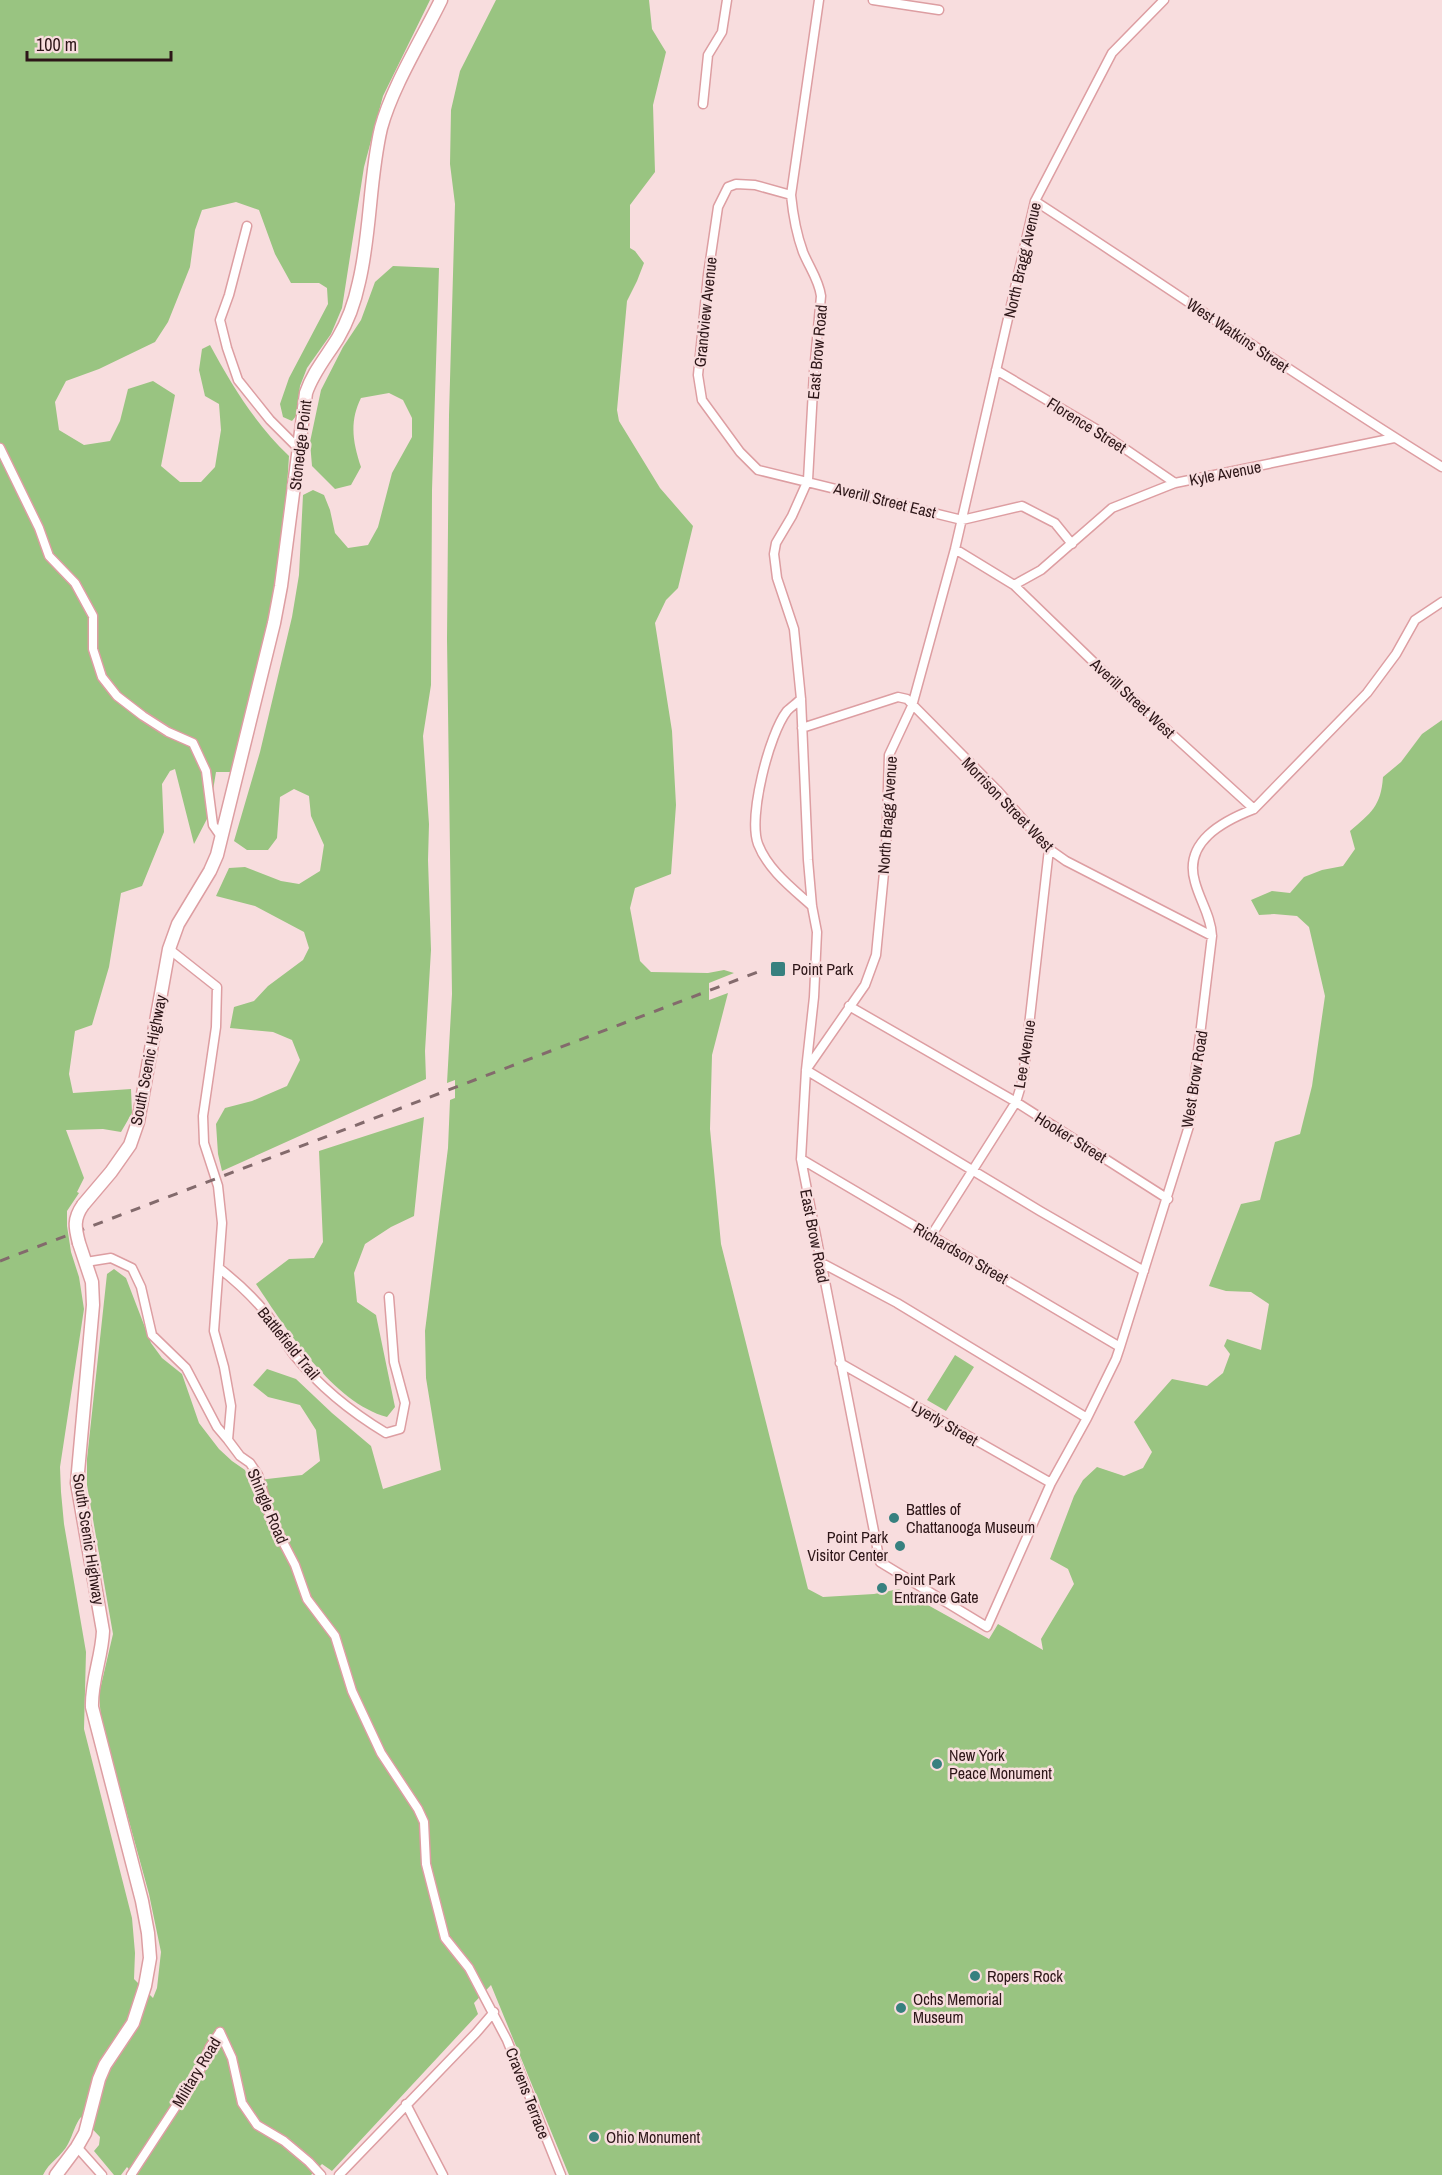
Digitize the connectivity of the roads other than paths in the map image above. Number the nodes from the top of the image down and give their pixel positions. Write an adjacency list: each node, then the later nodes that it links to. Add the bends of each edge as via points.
1 (441, 0): 14 (main road, Stonedge Point, via 398,84 382,126 359,282 339,336 310,381)
2 (727, 0): 7 (street, via 725,23 708,55)
3 (819, 0): 8 (street, East Brow Road)
4 (873, 0): 6 (street)
5 (1164, 0): 9 (street, North Bragg Avenue, via 1112,53)
6 (939, 10)
7 (703, 104)
8 (791, 195): 16 (street, East Brow Road, via 793,221 821,296); 16 (street, Grandview Avenue, via 736,184 724,192 713,236 698,375 702,400 758,470)
9 (1035, 201): 11 (street, North Bragg Avenue); 12 (street, West Watkins Street)
10 (247, 226): 14 (street, via 220,320 238,380)
11 (996, 370): 17 (street, Florence Street, via 1096,429); 18 (street, North Bragg Avenue)
12 (1394, 438): 15 (street, West Watkins Street); 17 (street, Kyle Avenue)
13 (0, 448): 27 (street, via 49,556 75,583 93,616 93,649 102,677 117,696 143,716 193,743 206,771 213,825)
14 (299, 449): 27 (main road, Stonedge Point, via 282,586)
15 (1442, 467)
16 (808, 480): 18 (street, Averill Street East); 23 (street, East Brow Road, via 774,554 777,578 794,628)
17 (1175, 483): 19 (street, Kyle Avenue, via 1113,507)
18 (962, 519): 19 (street, via 1022,506 1055,523); 20 (street, North Bragg Avenue)
19 (1072, 544): 21 (street, Kyle Avenue, via 1041,570)
20 (956, 549): 21 (street, Averill Street West); 24 (street, North Bragg Avenue)
21 (1014, 585): 26 (street, Averill Street West)
22 (1442, 602): 26 (street, West Brow Road, via 1415,620 1367,693)
23 (801, 699): 25 (street, East Brow Road); 29 (street, via 787,712 775,735 763,773 755,835 767,861)
24 (912, 706): 25 (street, via 907,699 898,697); 28 (street, Morrison Street West, via 997,790); 32 (street, North Bragg Avenue, via 889,755 886,852 876,954 865,985)
25 (802, 728): 29 (street, East Brow Road)
26 (1254, 809): 30 (street, West Brow Road, via 1220,825 1197,848 1194,881 1207,910)
27 (222, 838): 31 (main road, South Scenic Highway, via 210,872 178,924)
28 (1049, 849): 30 (street, Morrison Street West); 34 (street, Lee Avenue, via 1023,1079)
29 (812, 906): 33 (street, East Brow Road, via 817,932)
30 (1212, 936): 37 (street, West Brow Road, via 1191,1114)
31 (169, 949): 39 (main road, South Scenic Highway, bridge, via 138,1122 130,1145 77,1214 74,1227); 41 (street, via 217,987 216,1027 203,1116 204,1143 218,1186 222,1223)
32 (849, 1006): 33 (street, North Bragg Avenue); 34 (street, Hooker Street)
33 (806, 1070): 35 (street, East Brow Road); 36 (street)
34 (1016, 1102): 36 (street, Lee Avenue); 37 (street, Hooker Street)
35 (801, 1159): 38 (street, Richardson Street); 40 (street, East Brow Road)
36 (974, 1171): 38 (street, Lee Avenue); 42 (street)
37 (1167, 1199): 42 (street, West Brow Road)
38 (931, 1236): 44 (street, Richardson Street)
39 (86, 1262): 47 (street, Shingle Road, via 111,1258 132,1268 141,1287 152,1335 186,1368); 52 (main road, South Scenic Highway, via 93,1305 77,1483 103,1631 92,1707 142,1901 150,1947 140,2005 133,2023 105,2065 90,2120)
40 (820, 1262): 45 (street, East Brow Road); 46 (street, via 907,1309)
41 (219, 1268): 43 (street, Battlefield Trail, via 267,1314 295,1356 331,1394 386,1433 400,1429 405,1403 394,1362); 47 (street, via 214,1331 231,1406)
42 (1144, 1271): 44 (street, West Brow Road)
43 (389, 1298)
44 (1120, 1347): 46 (street, West Brow Road)
45 (840, 1362): 48 (street, Lyerly Street); 49 (street, East Brow Road, via 880,1562)
46 (1087, 1418): 48 (street, West Brow Road)
47 (228, 1440): 50 (street, Shingle Road, via 258,1474 271,1519 295,1565 307,1599 335,1636 352,1691 381,1753 418,1809 424,1822 426,1864 445,1938)
48 (1051, 1483): 49 (street, West Brow Road)
49 (987, 1627)
50 (494, 2012): 51 (street); 59 (street, Cravens Terrace)
51 (406, 2104): 57 (street); 58 (street)
52 (77, 2147): 53 (main road, South Scenic Highway); 54 (street)
53 (56, 2175)
54 (102, 2175)
55 (132, 2175): 56 (street, Military Road, via 220,2032 232,2058 242,2103 257,2125 284,2141)
56 (321, 2175)
57 (339, 2175)
58 (443, 2175)
59 (561, 2175)

